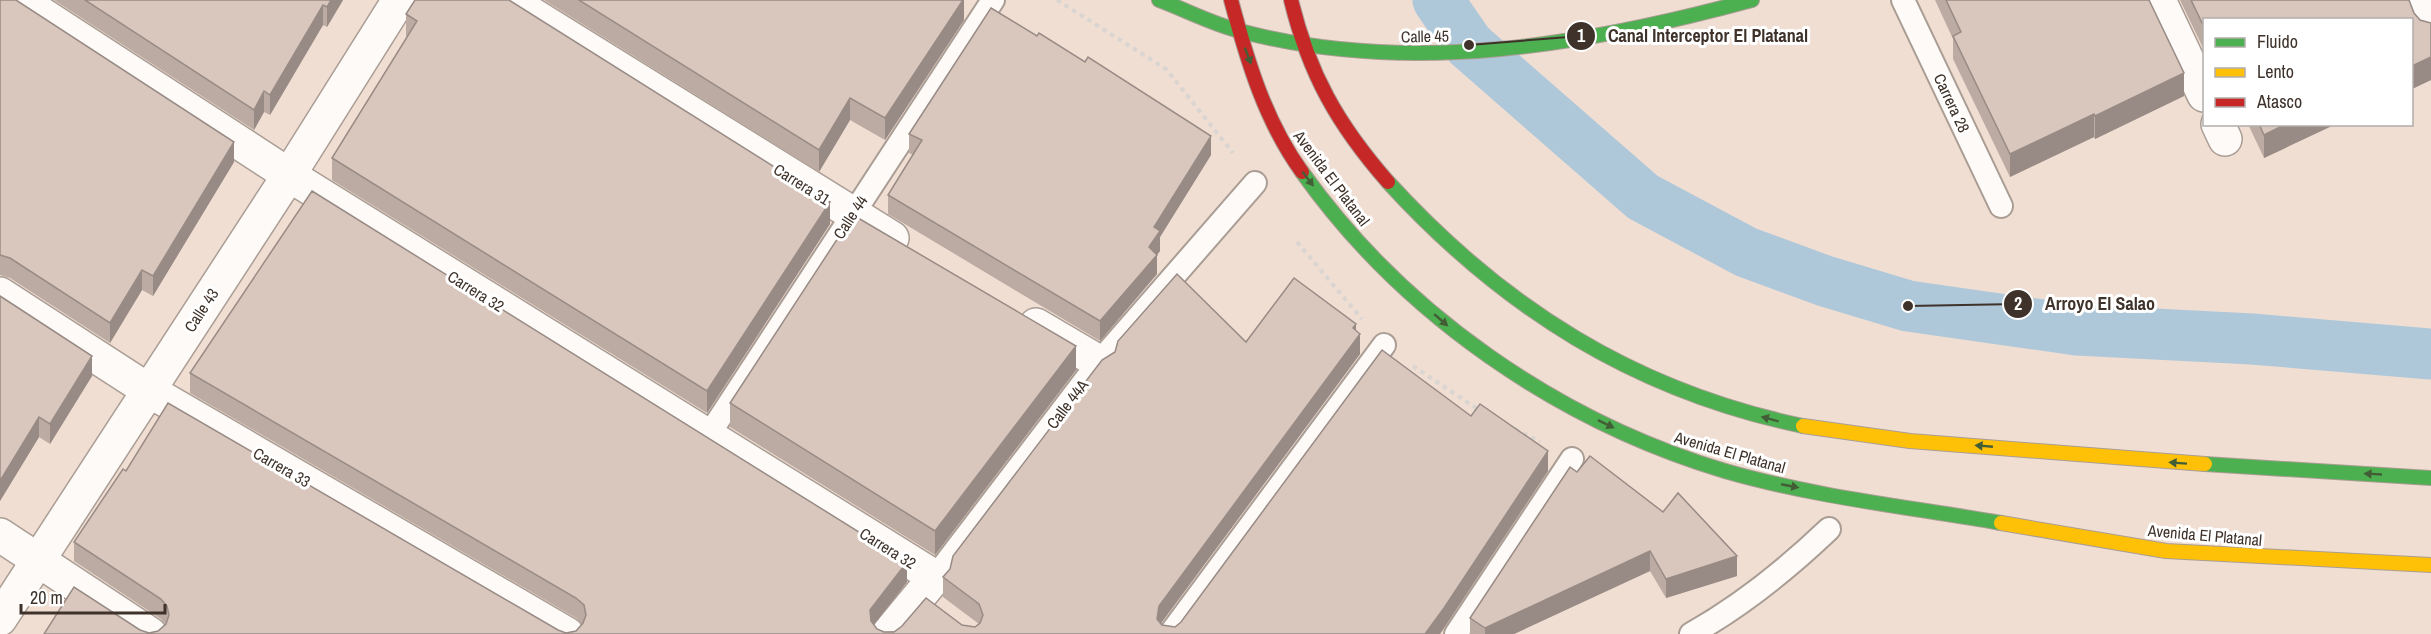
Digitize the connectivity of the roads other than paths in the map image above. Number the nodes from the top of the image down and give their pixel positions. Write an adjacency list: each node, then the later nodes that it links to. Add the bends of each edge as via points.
1 (20, 0): 16 (street, Carrera 32)
2 (399, 0): 16 (street, Calle 43)
3 (508, 0): 19 (street, Carrera 31)
4 (993, 0): 19 (lane, Calle 44)
5 (1159, 0): 13 (main road, Calle 45)
6 (1231, 0): 13 (main road, Avenida El Platanal)
7 (1291, 0): 14 (main road)
8 (1752, 0): 14 (main road, Calle 45, via 1681,21 1590,40 1475,52 1385,53)
9 (1903, 0): 18 (lane, Carrera 28)
10 (2159, 0): 15 (street)
11 (2419, 0): 12 (street)
12 (2431, 28)
13 (1239, 30): 14 (main road, Calle 45); 32 (main road, Avenida El Platanal, one-way to 32, via 1290,154 1338,218 1390,274 1447,325 1508,369 1631,437 1696,462 1764,481 2168,551)
14 (1302, 44): 28 (main road, one-way to 14, via 2171,463 1841,433 1778,421 1705,400 1597,352 1542,319 1432,231 1384,178 1319,86)
15 (2203, 91)
16 (289, 175): 25 (street, Calle 43); 26 (street, Carrera 32)
17 (1255, 183): 24 (lane, Calle 44A)
18 (2001, 206)
19 (852, 214): 20 (street, Carrera 31); 26 (lane, Calle 44)
20 (921, 256)
21 (0, 294): 25 (street, Carrera 33)
22 (1010, 309): 24 (street)
23 (1384, 345): 38 (lane)
24 (1099, 362): 33 (lane, Calle 44A)
25 (148, 390): 31 (street, Calle 43); 36 (street, Carrera 33)
26 (708, 436): 33 (street, Carrera 32)
27 (1572, 459): 39 (lane)
28 (2431, 478)
29 (1829, 529): 40 (lane, via 1785,571 1733,610)
30 (0, 535): 31 (street)
31 (38, 559): 34 (street, Calle 43); 35 (street)
32 (2431, 565)
33 (930, 594): 37 (street, Calle 44A)
34 (0, 619)
35 (150, 634)
36 (567, 634)
37 (888, 634)
38 (1170, 634)
39 (1456, 634)
40 (1691, 634)

